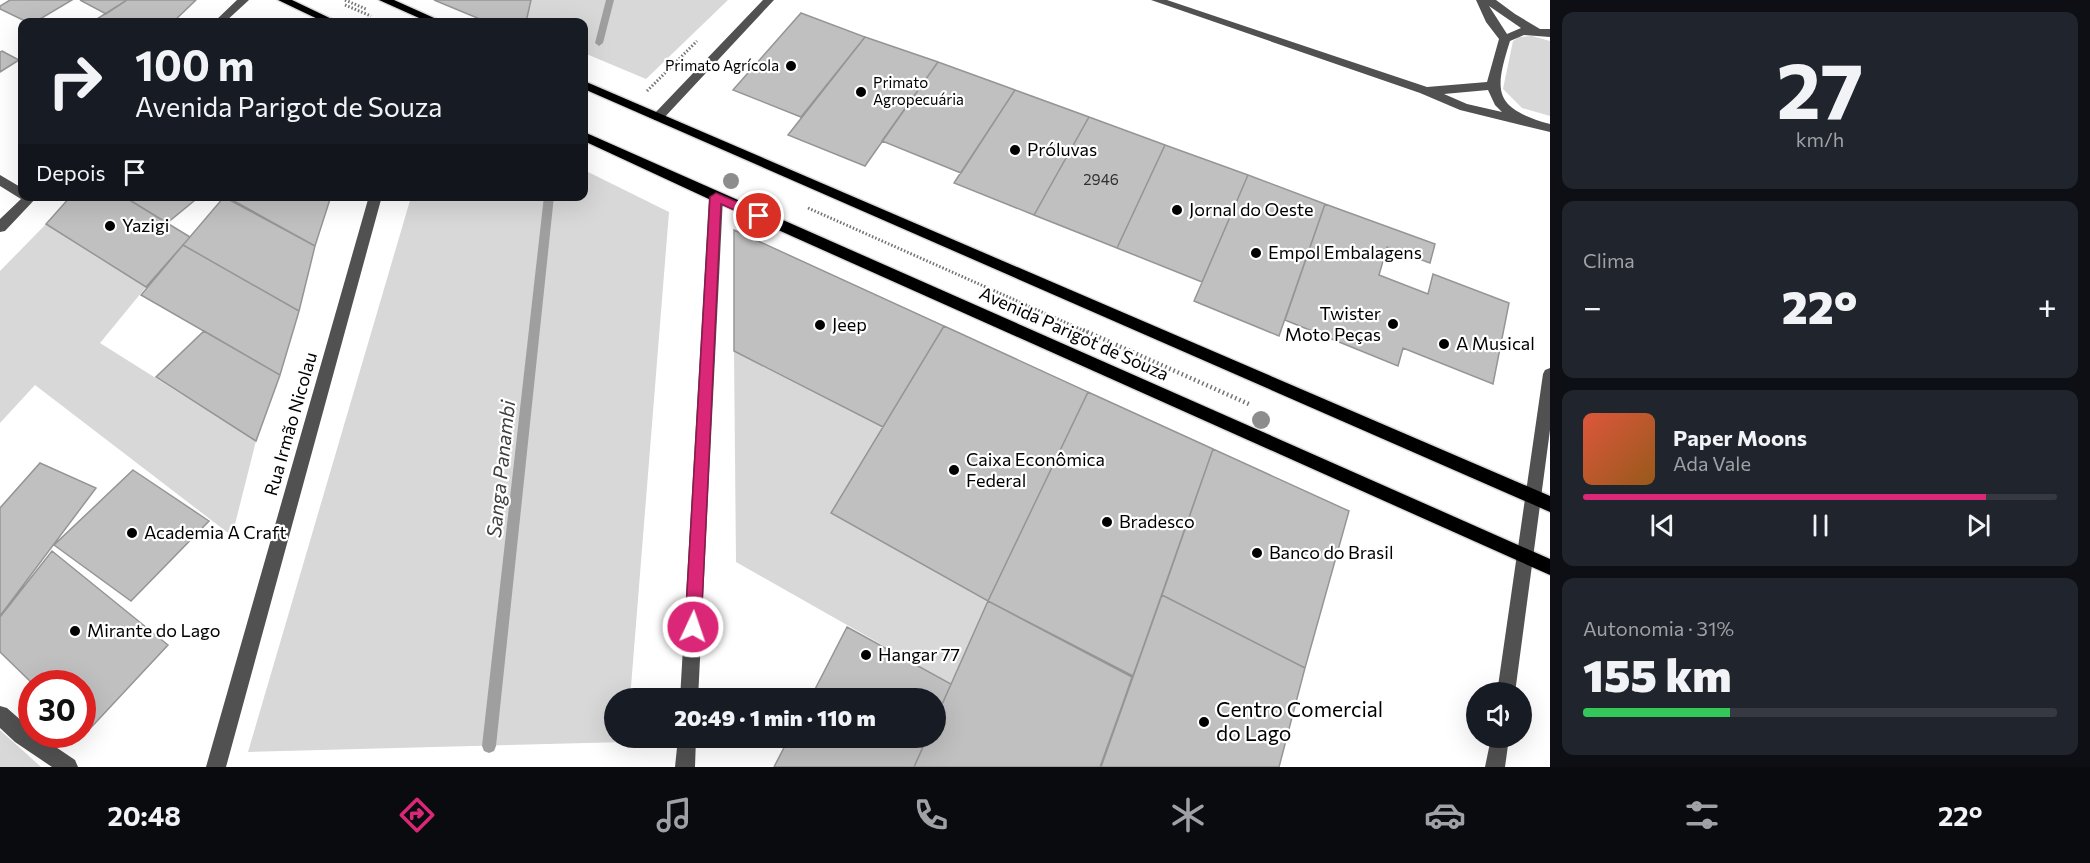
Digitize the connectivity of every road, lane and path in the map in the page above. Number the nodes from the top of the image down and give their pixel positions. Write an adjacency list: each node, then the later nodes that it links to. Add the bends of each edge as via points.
1 (244, 0): 9 (street)
2 (284, 0): 10 (main road)
3 (384, 0): 12 (main road)
4 (768, 0): 22 (street)
5 (1156, 0): 19 (street)
6 (1481, 0): 15 (street)
7 (1489, 0): 13 (street)
8 (344, 4): 11 (path)
9 (224, 18)
10 (323, 18)
11 (375, 18)
12 (427, 18)
13 (1536, 31): 14 (street); 15 (street, via 1522,31)
14 (1550, 33)
15 (1505, 39): 17 (street)
16 (697, 41): 21 (path)
17 (1493, 85): 19 (street); 23 (street, via 1504,106)
18 (588, 88): 21 (main road, Avenida Parigot de Souza)
19 (1424, 90): 23 (street, via 1464,107)
20 (588, 97): 22 (main road)
21 (631, 106): 22 (main road, Avenida Parigot de Souza)
22 (658, 117): 35 (main road, Avenida Parigot de Souza)
23 (1535, 124): 24 (street)
24 (1550, 128)
25 (588, 138): 28 (main road, Avenida Parigot de Souza)
26 (0, 180): 27 (street)
27 (18, 190)
28 (716, 197): 36 (main road, Avenida Parigot de Souza); 39 (street)
29 (23, 201): 32 (street)
30 (375, 201): 44 (street, Rua Irmão Nicolau)
31 (802, 206): 34 (path)
32 (0, 227)
33 (1550, 374): 35 (street)
34 (1258, 409)
35 (1542, 501): 36 (street)
36 (1526, 556): 37 (main road, Avenida Parigot de Souza); 38 (street)
37 (1550, 567)
38 (1508, 682)
39 (690, 688)
40 (0, 715): 43 (street)
41 (687, 748): 45 (street)
42 (1498, 748): 46 (street)
43 (68, 767)
44 (216, 767)
45 (686, 767)
46 (1495, 767)

